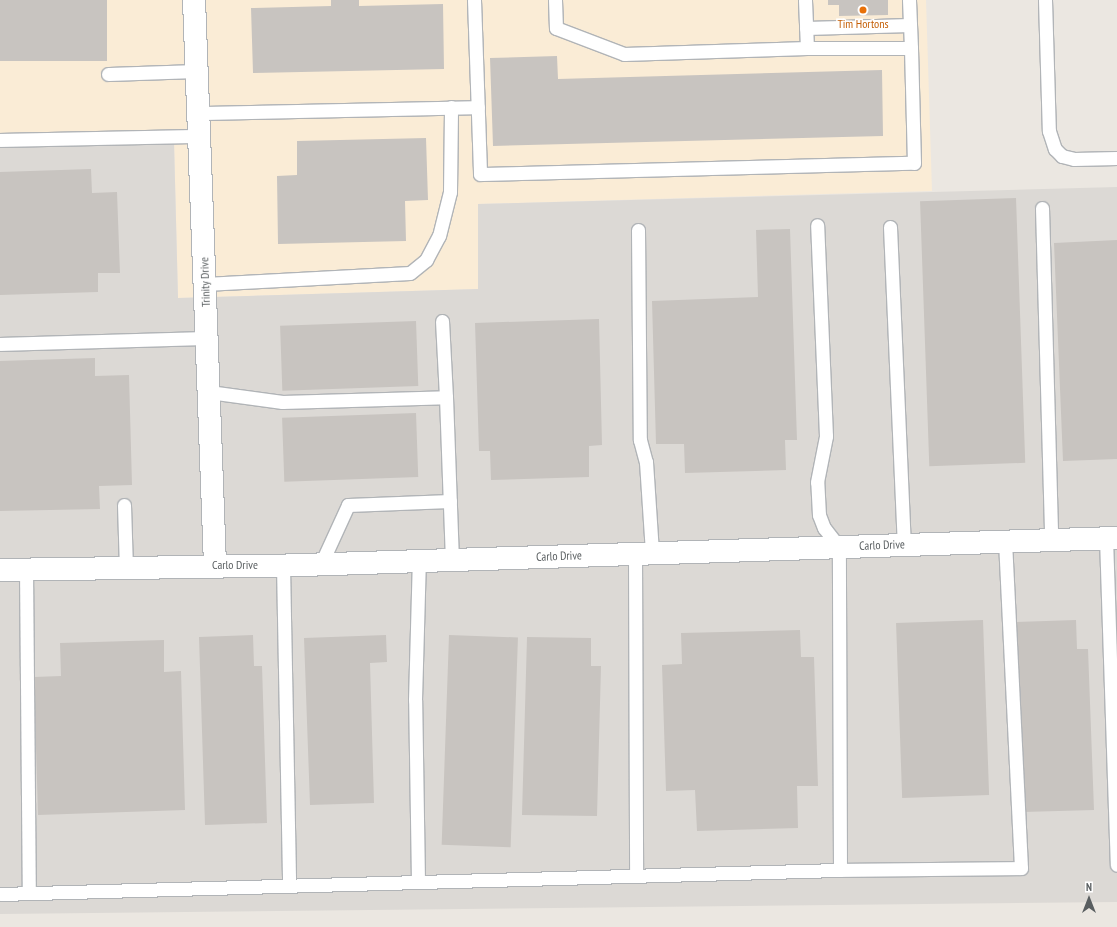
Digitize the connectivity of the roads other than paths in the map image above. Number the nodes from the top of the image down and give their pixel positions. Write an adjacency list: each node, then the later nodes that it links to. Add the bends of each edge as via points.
1 (194, 0): 11 (street, Trinity Drive)
2 (474, 0): 14 (lane)
3 (555, 0): 9 (lane, via 556,28 624,54)
4 (805, 0): 8 (lane)
5 (909, 0): 7 (lane)
6 (1045, 0): 18 (lane, via 1049,131 1055,149 1062,156 1074,159)
7 (910, 25): 8 (lane); 10 (lane)
8 (806, 28): 9 (lane)
9 (807, 48): 10 (lane)
10 (911, 48): 14 (lane, via 914,163 480,174)
11 (197, 71): 12 (lane); 15 (street, Trinity Drive)
12 (108, 74)
13 (450, 107): 14 (lane); 15 (lane); 23 (lane, via 450,192 439,236 426,260 410,273)
14 (478, 107)
15 (198, 112): 16 (street, Trinity Drive)
16 (199, 136): 17 (lane); 23 (street, Trinity Drive)
17 (0, 140)
18 (1117, 158)
19 (1042, 208): 32 (lane)
20 (817, 225): 35 (lane, via 826,436 817,482 819,515 824,528)
21 (890, 227): 34 (lane)
22 (638, 230): 36 (lane, via 640,440 646,462)
23 (205, 284): 25 (street, Trinity Drive)
24 (442, 321): 28 (lane)
25 (207, 338): 26 (lane); 27 (street, Trinity Drive)
26 (0, 344)
27 (209, 392): 28 (lane, via 282,402); 41 (street, Trinity Drive)
28 (446, 397): 29 (lane)
29 (450, 501): 37 (lane); 40 (lane, via 348,505)
30 (124, 505): 42 (lane)
31 (1111, 538): 32 (street, Carlo Drive); 45 (lane)
32 (1051, 540): 33 (street, Carlo Drive)
33 (1005, 541): 34 (street, Carlo Drive); 46 (lane, via 1021,868)
34 (904, 544): 35 (street, Carlo Drive)
35 (839, 547): 36 (street, Carlo Drive); 46 (lane)
36 (644, 553): 37 (street, Carlo Drive); 47 (lane)
37 (452, 560): 38 (street, Carlo Drive)
38 (419, 561): 40 (street, Carlo Drive); 48 (lane, via 415,700)
39 (283, 564): 40 (street, Carlo Drive); 41 (street, Carlo Drive); 49 (lane)
40 (321, 564)
41 (215, 565): 42 (street, Carlo Drive)
42 (126, 567): 43 (street, Carlo Drive)
43 (26, 569): 44 (street, Carlo Drive); 50 (lane)
44 (0, 570)
45 (1117, 865)
46 (840, 870): 47 (lane)
47 (636, 876): 48 (lane)
48 (418, 882): 49 (lane)
49 (289, 886): 50 (lane)
50 (29, 893): 51 (lane)
51 (0, 894)

